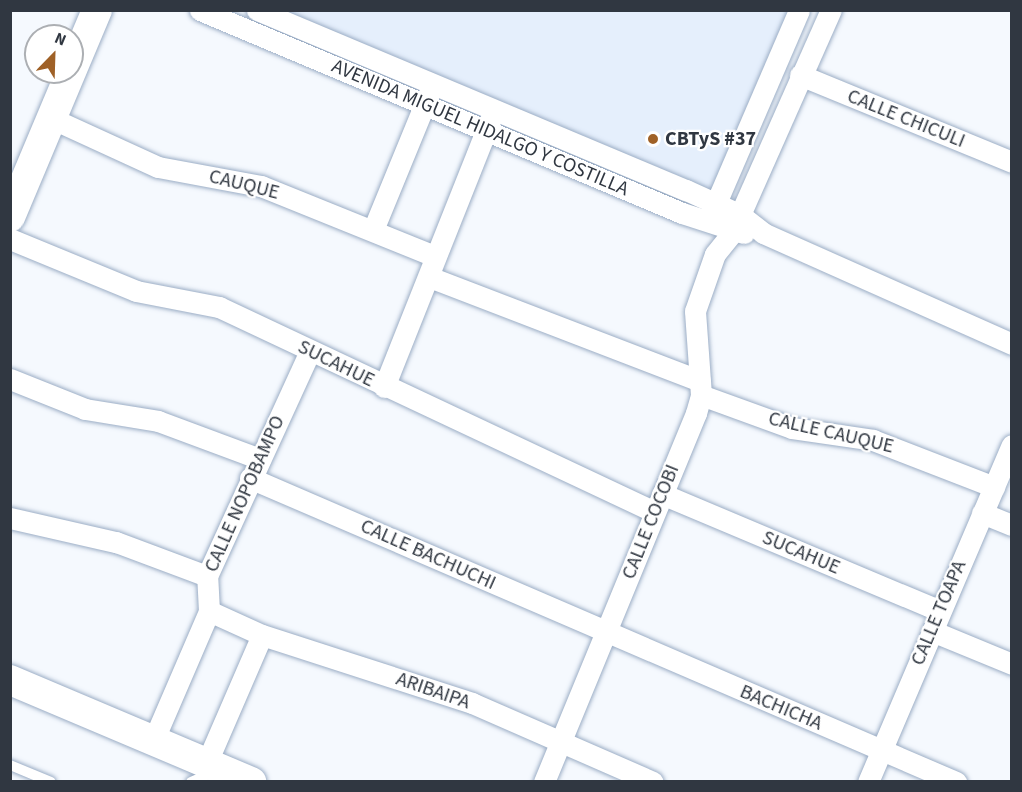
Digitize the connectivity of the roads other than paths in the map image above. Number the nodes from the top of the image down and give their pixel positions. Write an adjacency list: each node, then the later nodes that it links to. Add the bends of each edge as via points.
1 (97, 10): 10 (main road)
2 (200, 10): 8 (street, AVENIDA MIGUEL HIDALGO Y COSTILLA)
3 (257, 10): 7 (street, AVENIDA MIGUEL HIDALGO Y COSTILLA)
4 (799, 10): 13 (street)
5 (831, 10): 6 (street, CALLE COCOBI)
6 (800, 75): 12 (street, CALLE CHICULI); 16 (street, CALLE COCOBI)
7 (434, 82): 8 (street); 9 (street, AVENIDA MIGUEL HIDALGO Y COSTILLA)
8 (425, 105): 11 (street, AVENIDA MIGUEL HIDALGO Y COSTILLA); 17 (street)
9 (495, 108): 11 (street); 13 (street, AVENIDA MIGUEL HIDALGO Y COSTILLA)
10 (53, 119): 14 (main road); 17 (street, CAUQUE, via 158,167 261,186)
11 (486, 131): 15 (street, AVENIDA MIGUEL HIDALGO Y COSTILLA); 20 (street)
12 (1011, 162)
13 (715, 203): 15 (street); 16 (street, AVENIDA MIGUEL HIDALGO Y COSTILLA)
14 (10, 217)
15 (708, 223): 16 (street, AVENIDA MIGUEL HIDALGO Y COSTILLA); 19 (street)
16 (735, 223): 19 (street, CALLE COCOBI); 22 (street, AVENIDA MIGUEL HIDALGO Y COSTILLA)
17 (373, 230): 20 (street, CAUQUE)
18 (10, 239): 23 (street, SUCAHUE, via 136,291 212,304)
19 (715, 254): 26 (street, CALLE COCOBI, via 695,311)
20 (434, 256): 21 (street)
21 (432, 278): 25 (street); 26 (street, CALLE CAUQUE)
22 (1011, 344)
23 (310, 351): 25 (street, SUCAHUE); 28 (street, CALLE NOPOBAMPO)
24 (10, 379): 28 (street, CALLE BACHUCHI, via 85,409 158,421)
25 (384, 387): 30 (street, SUCAHUE)
26 (700, 388): 29 (street, CALLE CAUQUE, via 792,428 873,440); 30 (street, CALLE COCOBI)
27 (1011, 446): 29 (street, CALLE TOAPA)
28 (255, 468): 34 (street, CALLE NOPOBAMPO); 38 (street, CALLE BACHUCHI)
29 (994, 487): 31 (street, CALLE TOAPA)
30 (658, 503): 36 (street, SUCAHUE); 38 (street, CALLE COCOBI)
31 (982, 513): 33 (street); 36 (street, CALLE TOAPA)
32 (10, 518): 34 (street, via 116,542)
33 (1011, 525)
34 (207, 576): 35 (street, CALLE NOPOBAMPO)
35 (209, 610): 39 (street, ARIBAIPA); 42 (street, CALLE NOPOBAMPO)
36 (940, 611): 37 (street, CALLE TOAPA)
37 (932, 631): 40 (street); 44 (street, CALLE TOAPA)
38 (606, 633): 43 (street, CALLE COCOBI); 44 (street, BACHICHA)
39 (262, 635): 43 (street, ARIBAIPA, via 442,693); 46 (street)
40 (1011, 664)
41 (10, 680): 42 (main road)
42 (154, 739): 46 (main road)
43 (560, 742): 49 (street, CALLE COCOBI); 50 (street, ARIBAIPA)
44 (881, 751): 51 (street, CALLE TOAPA); 52 (street, BACHICHA)
45 (10, 765): 47 (lane)
46 (206, 771): 48 (main road)
47 (51, 782)
48 (250, 782)
49 (544, 782)
50 (652, 782)
51 (868, 782)
52 (956, 782)

